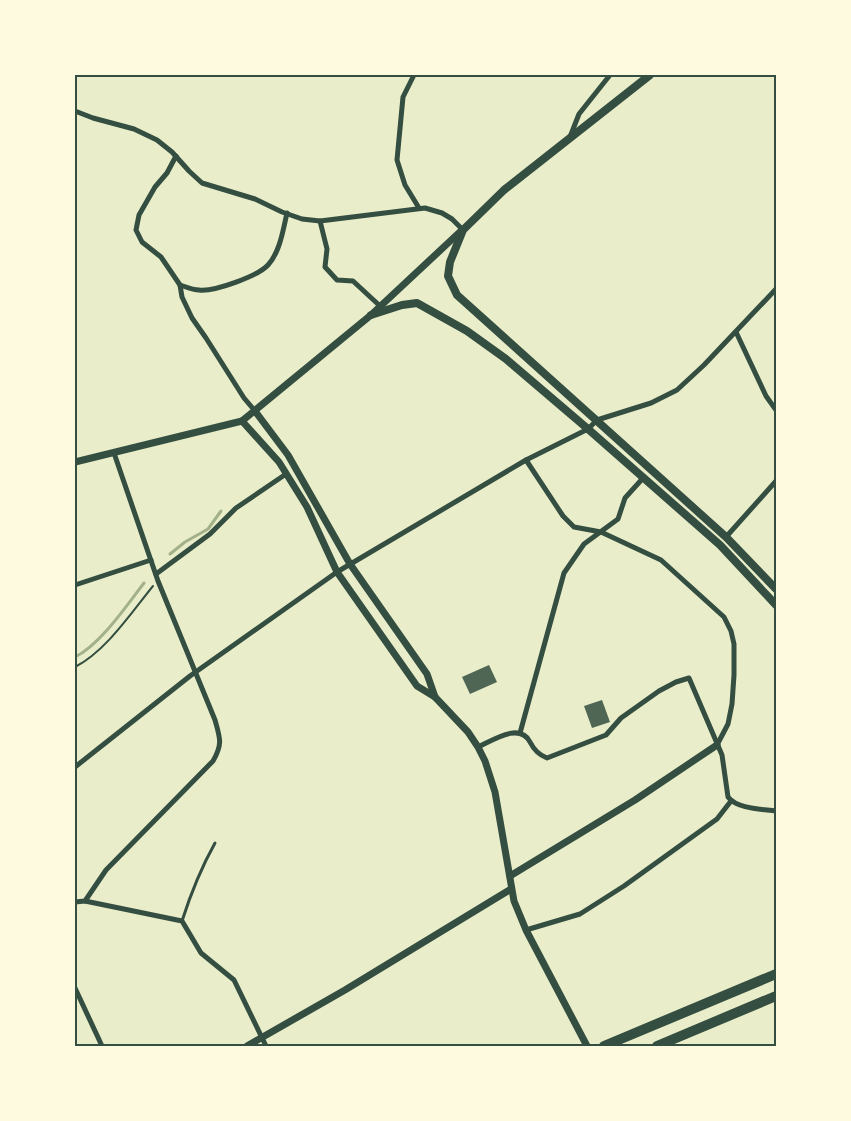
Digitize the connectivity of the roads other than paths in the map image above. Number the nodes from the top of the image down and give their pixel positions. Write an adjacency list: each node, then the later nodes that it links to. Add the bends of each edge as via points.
1 (414, 75): 7 (street, via 403,97 397,160 405,185)
2 (610, 75): 5 (street, via 579,114)
3 (650, 75): 5 (main road)
4 (75, 111): 6 (street, via 134,129 157,140)
5 (570, 138): 10 (main road, via 504,190)
6 (176, 156): 8 (street, via 202,183 225,188); 11 (street, via 139,215 136,230 142,242 161,258)
7 (419, 208): 9 (street); 10 (street, via 442,213)
8 (287, 214): 9 (street); 11 (street, via 274,254 269,264 258,272 200,291)
9 (320, 221): 13 (street, via 327,249 325,267 337,280 353,281)
10 (462, 230): 13 (street); 18 (main road, via 448,276 456,295)
11 (180, 285): 17 (street, via 192,318)
12 (776, 291): 15 (street)
13 (380, 306): 14 (street)
14 (371, 315): 17 (street); 20 (main road, via 402,304 417,303 467,331 506,359)
15 (736, 332): 16 (street, via 766,396); 18 (street, via 677,390 651,403)
16 (776, 410)
17 (255, 411): 19 (street); 30 (street, via 288,455)
18 (597, 420): 20 (street); 28 (main road)
19 (242, 421): 21 (street); 24 (street)
20 (588, 429): 22 (street); 25 (main road)
21 (114, 453): 23 (street); 29 (street)
22 (526, 460): 27 (street, via 563,516 574,527); 30 (street)
23 (75, 462)
24 (286, 474): 31 (street, via 307,507); 32 (street, via 236,508 210,534)
25 (644, 477): 27 (street, via 625,498 618,519); 35 (main road, via 720,545)
26 (776, 481): 28 (street)
27 (601, 532): 38 (street, via 584,544 564,574); 39 (street, via 661,560 724,617 732,631 732,704 728,724)
28 (726, 537): 34 (main road)
29 (151, 560): 32 (street); 33 (street)
30 (350, 564): 31 (street); 37 (street, via 427,674)
31 (337, 572): 36 (street); 37 (street, via 417,686)
32 (156, 574): 36 (street)
33 (75, 585)
34 (776, 589)
35 (776, 605)
36 (195, 672): 41 (street); 47 (street, via 215,720 221,740 219,751 213,761 106,870)
37 (435, 697): 40 (street)
38 (520, 733): 39 (street, via 528,737 541,756 547,758 606,734 621,718 658,691 689,678); 40 (street, via 511,733)
39 (718, 745): 42 (street); 45 (street)
40 (478, 747): 45 (street, via 494,792)
41 (75, 767)
42 (731, 801): 43 (street); 50 (street, via 717,819 580,914)
43 (776, 811)
44 (215, 843): 49 (lane, via 191,891)
45 (510, 876): 46 (street)
46 (512, 889): 50 (street); 54 (street)
47 (85, 901): 48 (street); 49 (street)
48 (75, 902)
49 (182, 921): 54 (street, via 201,953 234,980)
50 (526, 930): 58 (street)
51 (776, 974): 59 (highway)
52 (75, 988): 55 (street)
53 (776, 996): 60 (highway)
54 (262, 1038): 56 (street); 57 (street)
55 (102, 1046)
56 (247, 1046)
57 (266, 1046)
58 (587, 1046)
59 (604, 1046)
60 (657, 1046)

